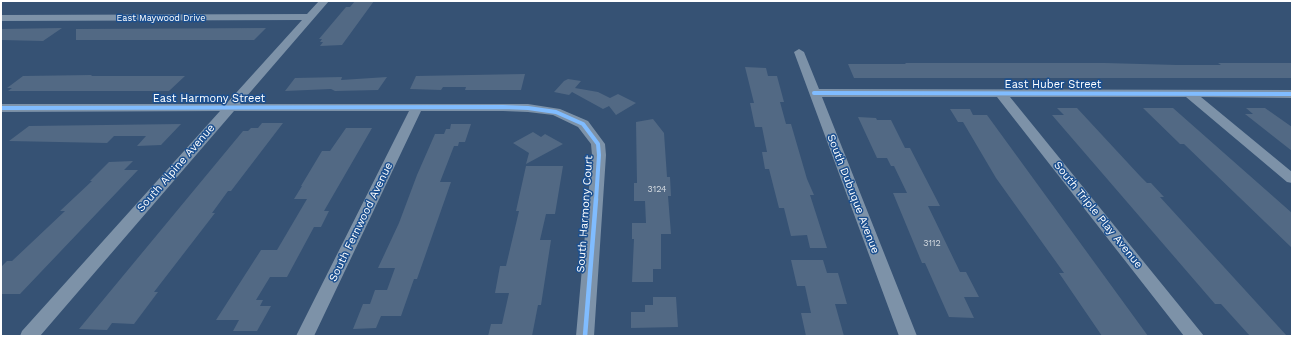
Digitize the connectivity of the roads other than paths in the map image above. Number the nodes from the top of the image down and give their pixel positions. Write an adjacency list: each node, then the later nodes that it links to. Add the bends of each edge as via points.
1 (324, 1): 2 (street, South Alpine Avenue)
2 (309, 17): 3 (street, East Maywood Drive); 11 (street, South Alpine Avenue)
3 (1, 18)
4 (799, 52): 5 (street, South Dubuque Avenue)
5 (814, 93): 6 (street, East Huber Street); 16 (street, South Dubuque Avenue)
6 (1001, 94): 7 (street, East Huber Street); 17 (street, South Triple Play Avenue)
7 (1189, 94): 8 (street, East Huber Street); 12 (street)
8 (1292, 94)
9 (417, 107): 11 (street, East Harmony Street); 14 (street, South Fernwood Avenue); 15 (street, South Harmony Court, via 528,108 556,112 577,121 596,139 599,155)
10 (1, 108): 11 (street, East Harmony Street)
11 (230, 108): 13 (street, South Alpine Avenue)
12 (1292, 179)
13 (29, 336)
14 (305, 336)
15 (585, 336)
16 (908, 336)
17 (1195, 336)

